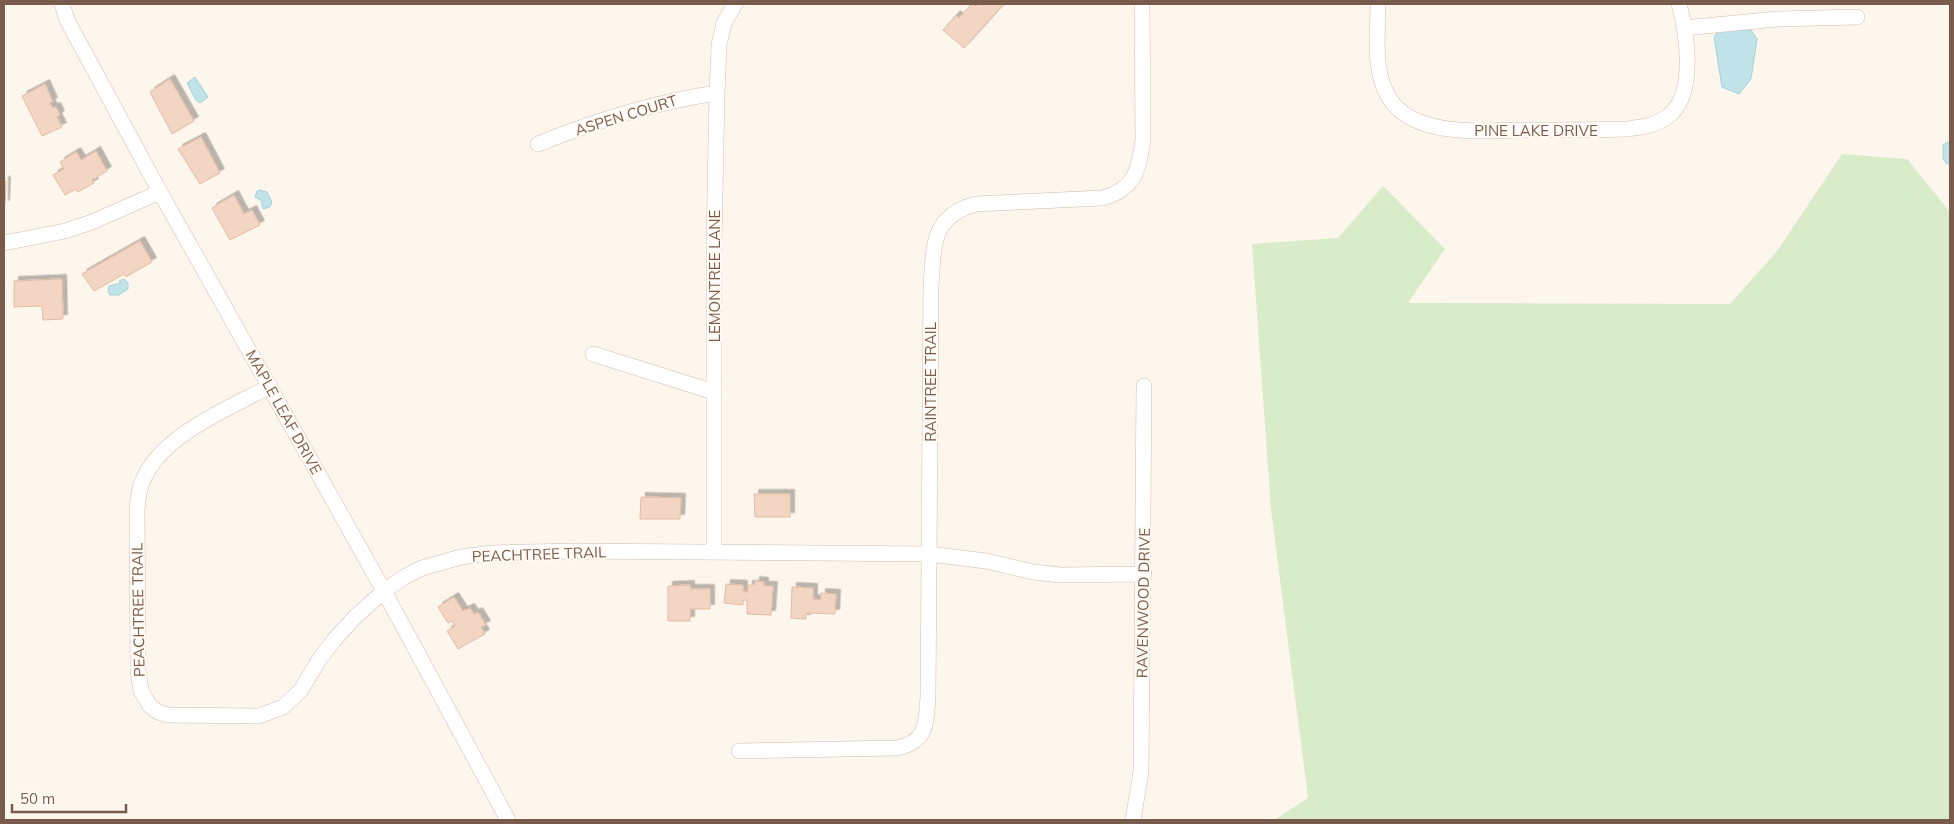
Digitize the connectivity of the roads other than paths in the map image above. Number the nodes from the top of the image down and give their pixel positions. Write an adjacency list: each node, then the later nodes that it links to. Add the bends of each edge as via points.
1 (62, 4): 10 (street, MAPLE LEAF DRIVE, via 67,20)
2 (734, 4): 8 (street, LEMONTREE LANE, via 727,14 719,45)
3 (1142, 4): 17 (street, RAINTREE TRAIL, via 1143,140 1131,182 1117,194 1103,198 976,204 951,214 938,234 931,285)
4 (1378, 4): 7 (street, PINE LAKE DRIVE, via 1378,62 1392,103 1413,119 1448,129 1627,129 1655,124 1668,116 1680,100 1687,64)
5 (1679, 4): 7 (street, PINE LAKE DRIVE)
6 (1857, 17): 7 (street, via 1777,18)
7 (1684, 28)
8 (717, 93): 9 (street, ASPEN COURT, via 652,105); 15 (street, LEMONTREE LANE)
9 (538, 144)
10 (160, 192): 11 (street, via 65,231); 13 (street, MAPLE LEAF DRIVE)
11 (4, 243)
12 (593, 354): 15 (street)
13 (270, 386): 19 (street, MAPLE LEAF DRIVE); 19 (street, PEACHTREE TRAIL, via 172,442 145,476 138,497 136,562 138,670 143,698 158,712 168,715 238,717 276,711 296,697 334,640)
14 (1144, 386): 18 (street, RAVENWOOD DRIVE)
15 (714, 392): 16 (street, LEMONTREE LANE)
16 (714, 552): 17 (street, PEACHTREE TRAIL); 19 (street, PEACHTREE TRAIL, via 492,552 422,568)
17 (929, 554): 18 (street, PEACHTREE TRAIL, via 1060,575); 20 (street, RAINTREE TRAIL, via 928,697 926,721 916,741 896,748)
18 (1144, 574): 22 (street, RAVENWOOD DRIVE, via 1141,772)
19 (384, 591): 21 (street, MAPLE LEAF DRIVE)
20 (739, 751)
21 (508, 820)
22 (1133, 820)

